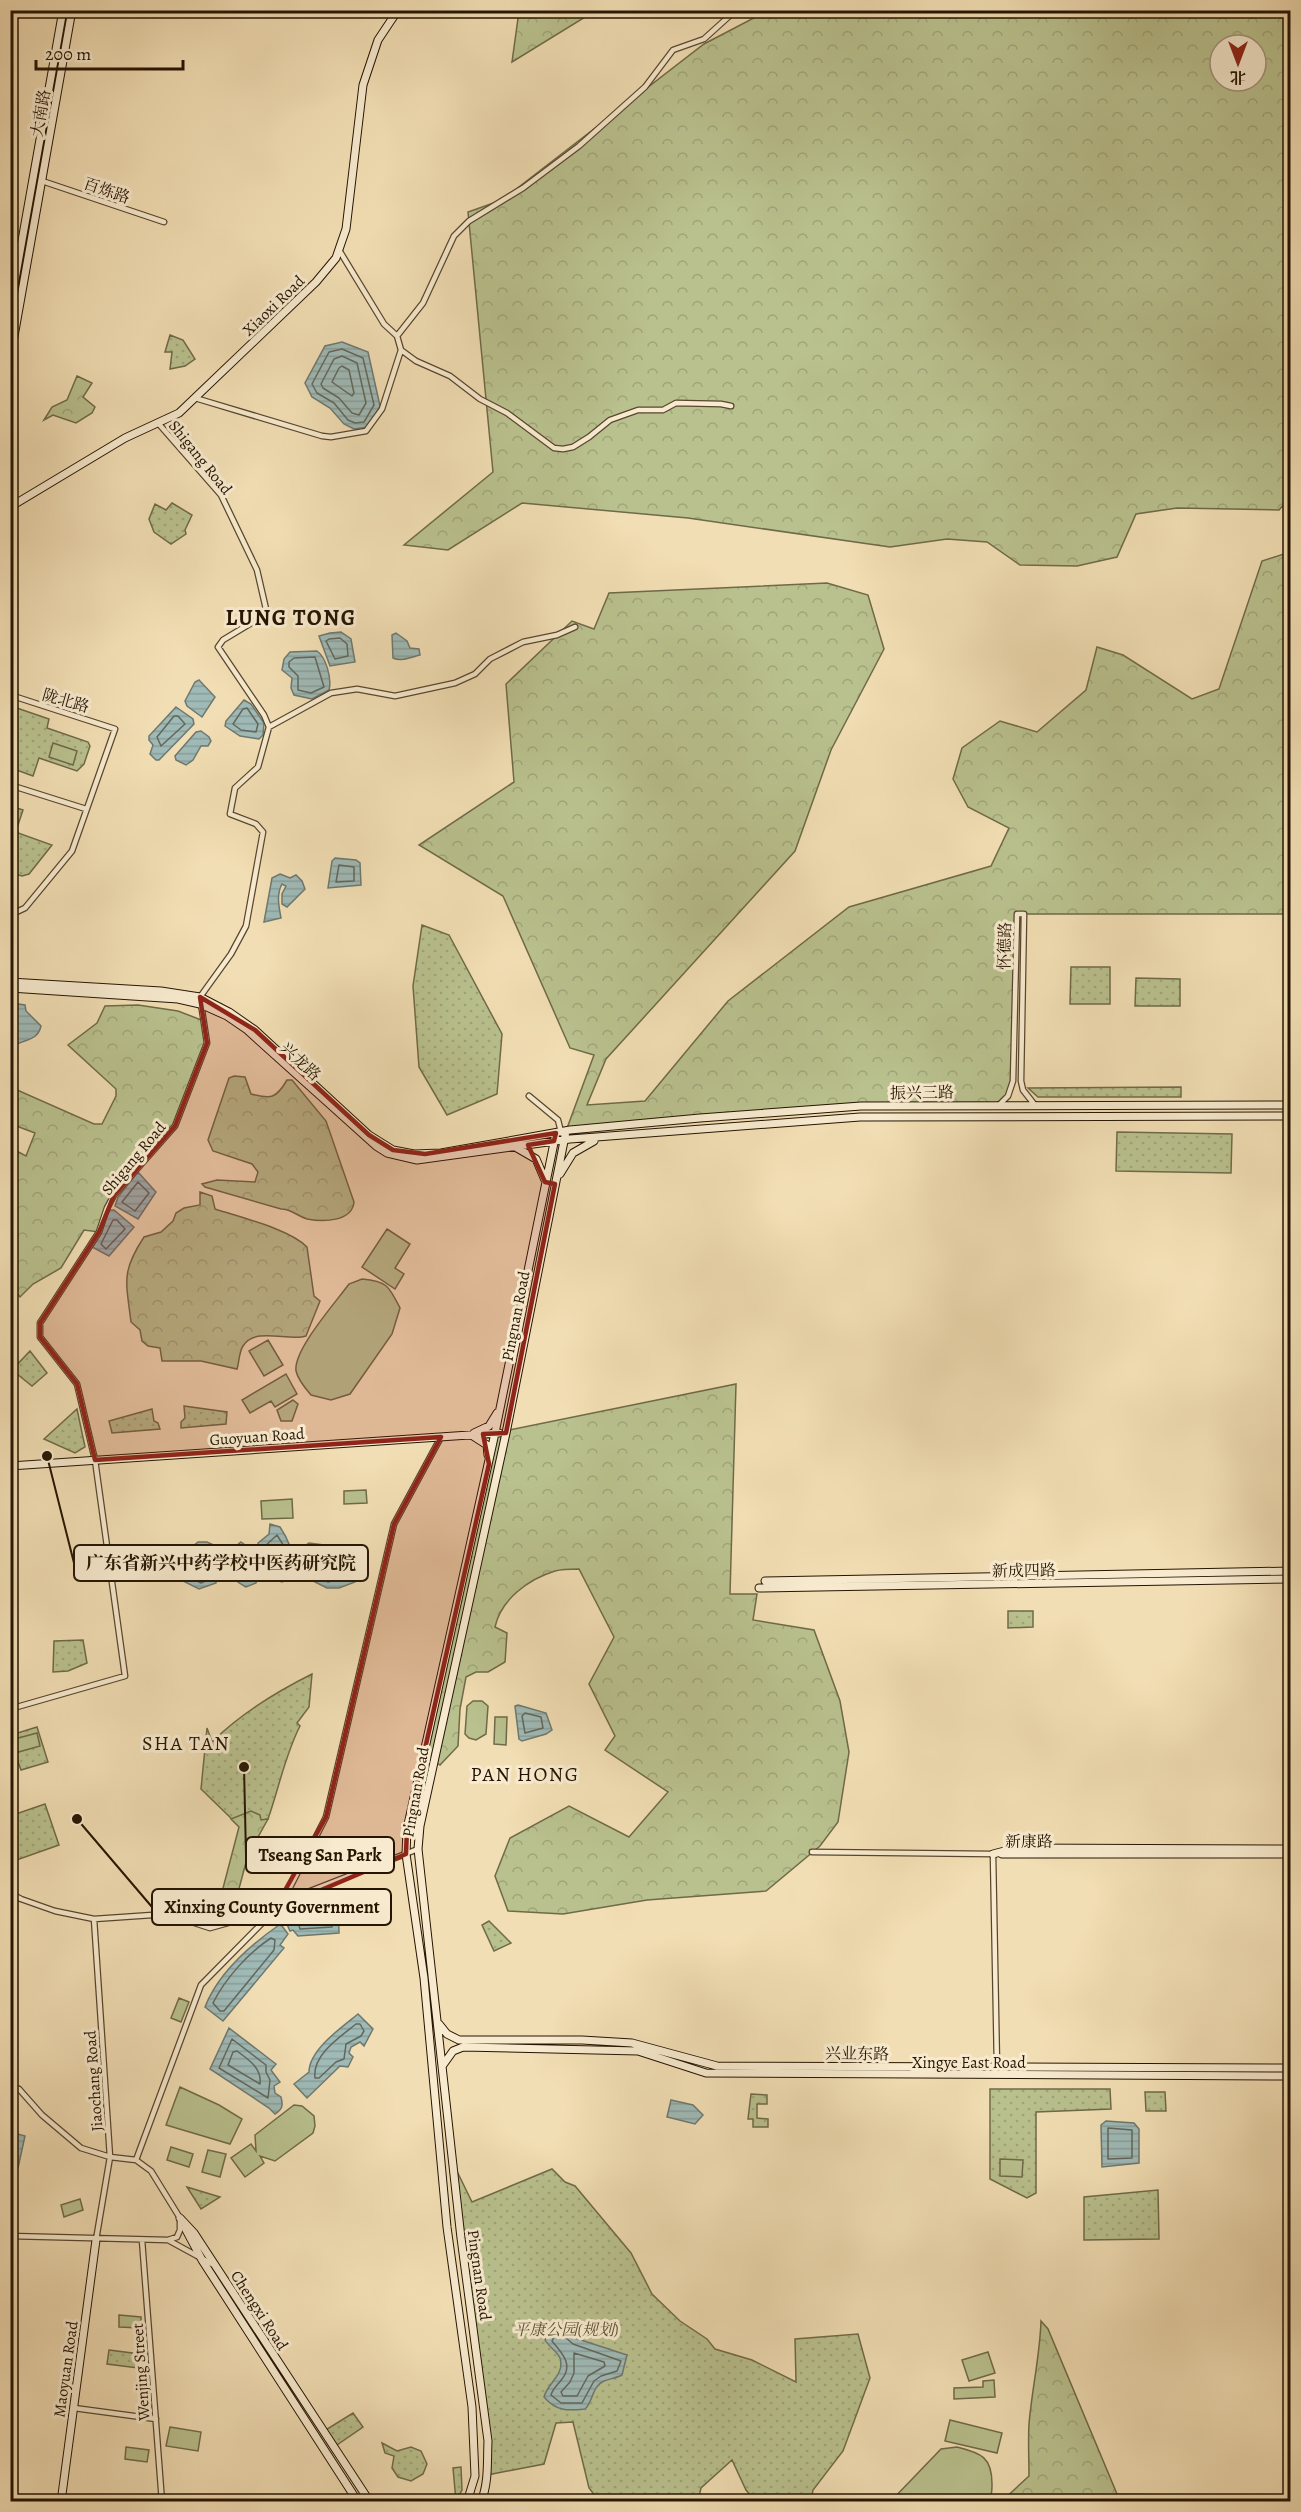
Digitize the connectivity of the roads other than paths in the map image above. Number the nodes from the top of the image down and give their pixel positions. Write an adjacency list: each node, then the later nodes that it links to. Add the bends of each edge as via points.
1 (63, 10): 8 (main road, 大南路)
2 (72, 10): 5 (main road, 大南路)
3 (398, 10): 7 (main road, Xiaoxi Road, via 378,40 363,86 346,229)
4 (736, 10): 9 (street, via 704,39 673,50 645,87 579,146 523,188 469,221 454,236 423,303)
5 (42, 181): 6 (street, 百炼路); 11 (main road, 大南路)
6 (164, 222)
7 (339, 250): 9 (street, via 384,324); 12 (main road, Xiaoxi Road, via 316,282)
8 (10, 308)
9 (397, 336): 10 (street)
10 (401, 350): 12 (street, via 382,409 366,431 322,436); 13 (street, via 417,362 450,376 554,448 573,447 610,420 638,410 663,410 676,403)
11 (10, 359)
12 (195, 398): 14 (main road, Xiaoxi Road, via 179,413)
13 (731, 406)
14 (158, 423): 15 (main road, Xiaoxi Road, via 125,438); 18 (street, Shigang Road, via 221,495 257,570 266,609 263,616 218,647)
15 (10, 507)
16 (575, 627): 18 (street, via 523,642 455,683 395,696 357,689 331,693)
17 (10, 695): 20 (street, 陇北路, via 115,729)
18 (269, 726): 24 (street, via 258,767 235,788 230,814 256,824 263,832 246,926)
19 (10, 785): 20 (street)
20 (86, 809): 21 (street, via 72,851 25,908)
21 (10, 915)
22 (10, 982): 24 (main road, 兴龙路, via 161,991)
23 (10, 987): 24 (main road, 兴龙路)
24 (200, 1000): 32 (main road, 兴龙路, via 229,1012 255,1030 369,1135 393,1150 425,1155); 35 (main road, 兴龙路, via 246,1029 362,1136 387,1153 417,1160); 43 (street, Shigang Road, via 207,1043 175,1126 114,1195 99,1232 40,1323 40,1337 77,1384)
25 (529, 1096): 32 (street, via 558,1120)
26 (1000, 1104): 27 (main road, 振兴三路); 27 (street, 怀德路, via 1008,1096 1013,1081 1017,914 1024,914 1021,1081); 28 (main road, 振兴三路)
27 (1034, 1104): 29 (main road, 振兴三路)
28 (966, 1105): 31 (main road); 32 (main road, 振兴三路, via 850,1107)
29 (1290, 1105)
30 (1290, 1116): 31 (main road, 振兴三路)
31 (966, 1117): 33 (main road, 振兴三路, via 860,1117)
32 (559, 1134): 34 (main road, 兴龙路); 35 (main road, 兴龙路); 36 (main road, Pingnan Road)
33 (601, 1138): 34 (main road, 振兴三路); 37 (main road, via 573,1153)
34 (564, 1140): 37 (main road, Pingnan Road)
35 (512, 1146): 36 (main road, via 537,1159)
36 (545, 1182): 37 (main road); 38 (main road, Pingnan Road)
37 (555, 1184): 40 (main road, Pingnan Road)
38 (501, 1406): 39 (main road, Pingnan Road); 41 (main road, via 489,1426)
39 (495, 1433): 40 (main road, Guoyuan Road); 41 (main road, Guoyuan Road); 44 (main road, Pingnan Road)
40 (506, 1433): 51 (main road, Pingnan Road)
41 (467, 1435): 42 (main road, Guoyuan Road); 44 (main road, via 487,1445)
42 (441, 1437): 43 (main road, Guoyuan Road); 58 (street, via 394,1524 326,1817 282,1903)
43 (95, 1461): 45 (main road, Guoyuan Road); 50 (street, Shigang Road, via 125,1676)
44 (489, 1464): 54 (main road, Pingnan Road, via 407,1829)
45 (10, 1466)
46 (1290, 1570): 48 (main road, 新成四路)
47 (1290, 1579): 49 (main road, 新成四路)
48 (765, 1581)
49 (759, 1588)
50 (10, 1708)
51 (418, 1849): 54 (street); 60 (main road, Pingnan Road)
52 (1290, 1849): 55 (main road, 新康路, via 1016,1848)
53 (812, 1852): 55 (street)
54 (406, 1854): 58 (street, via 305,1893); 80 (main road, Pingnan Road, via 424,1978 447,2227 473,2418 475,2476)
55 (993, 1854): 56 (main road, 新康路); 62 (street)
56 (1290, 1854)
57 (10, 1893): 59 (street, via 55,1911)
58 (274, 1910): 59 (street, via 210,1928 167,1914); 67 (street, via 201,1985)
59 (94, 1918): 66 (street, Jiaochang Road)
60 (437, 2019): 61 (main road, Pingnan Road); 62 (main road, 兴业东路, via 447,2034 459,2040 632,2043 717,2066)
61 (443, 2066): 64 (main road, Xingye East Road, via 453,2051 463,2047 638,2051 706,2073); 81 (main road, Pingnan Road, via 488,2441 486,2491)
62 (997, 2067): 63 (main road, 兴业东路)
63 (1290, 2068)
64 (1290, 2076)
65 (10, 2085): 66 (street, via 81,2148)
66 (110, 2157): 67 (street); 70 (street, Jiaochang Road)
67 (136, 2160): 68 (street, Chengxi Road, via 152,2171)
68 (180, 2218): 72 (street, via 177,2237); 73 (main road, Chengxi Road); 78 (main road, via 202,2260)
69 (10, 2236): 70 (street)
70 (96, 2240): 71 (street); 74 (main road, Maoyuan Road)
71 (142, 2240): 72 (street); 75 (street, Wenjing Street)
72 (168, 2240): 73 (street)
73 (215, 2266): 79 (main road, Chengxi Road)
74 (74, 2408): 75 (street); 76 (main road, Maoyuan Road)
75 (156, 2419): 77 (street, Wenjing Street)
76 (61, 2502)
77 (162, 2502)
78 (358, 2502)
79 (370, 2502)
80 (467, 2502)
81 (481, 2502)

